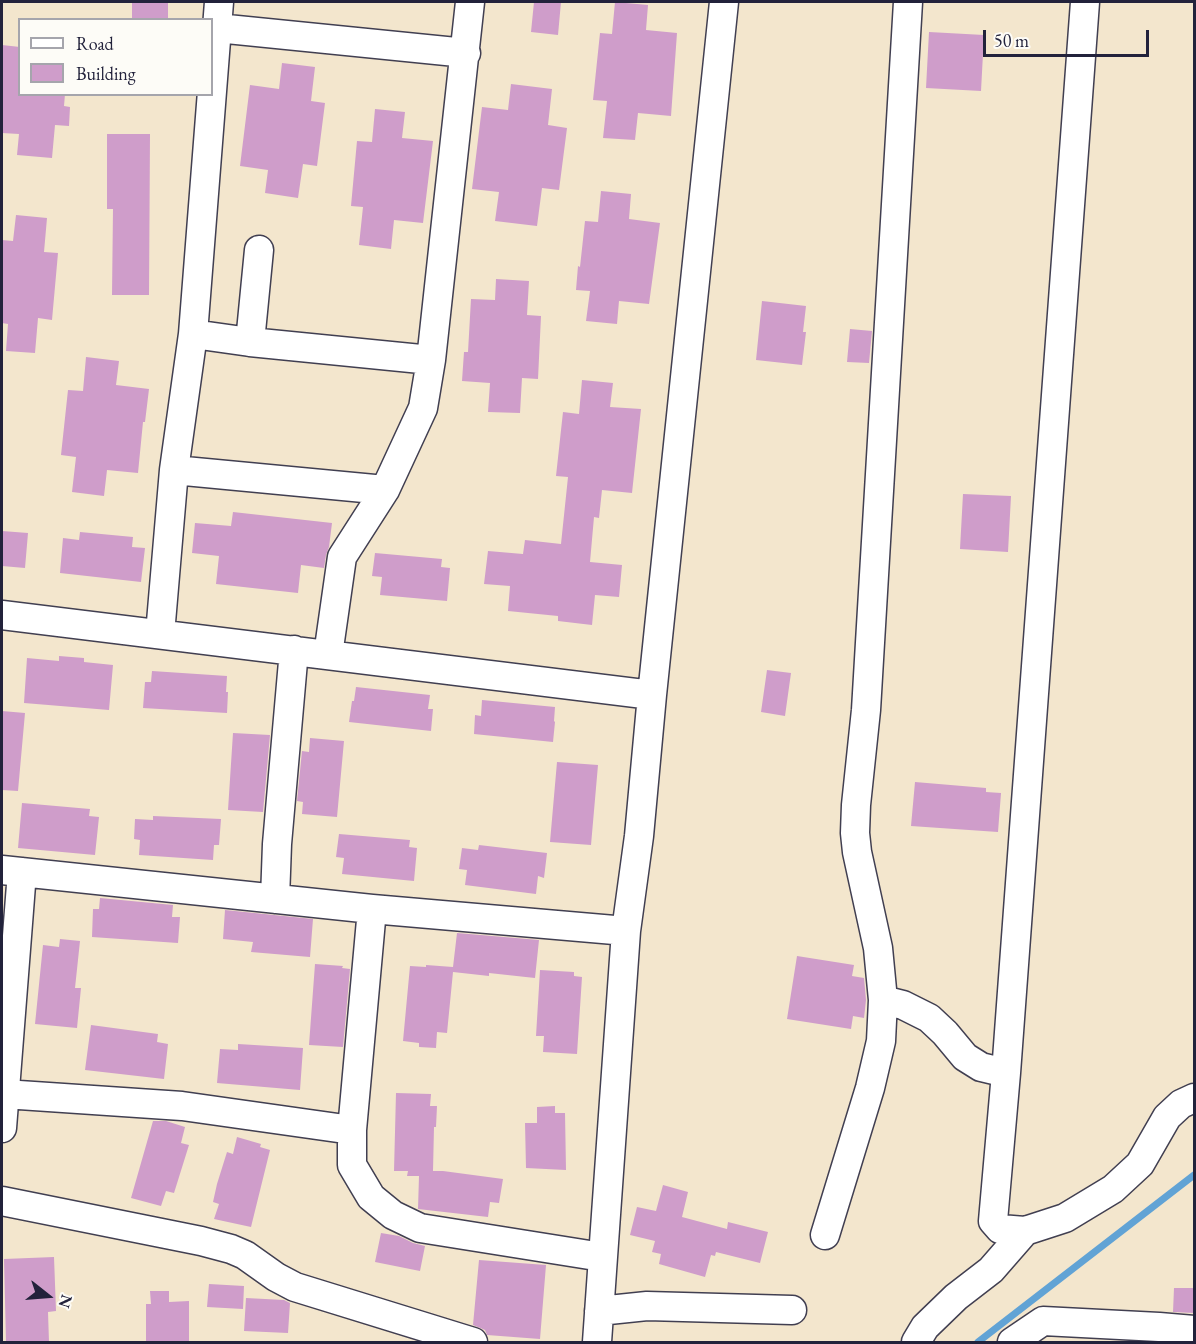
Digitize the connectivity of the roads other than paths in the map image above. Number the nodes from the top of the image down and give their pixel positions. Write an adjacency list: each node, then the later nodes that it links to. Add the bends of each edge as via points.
1 (470, 2): 6 (street)
2 (724, 2): 19 (street)
3 (908, 2): 24 (street, via 866,710 855,833 878,948)
4 (1085, 2): 25 (street)
5 (218, 15): 6 (street); 7 (street)
6 (466, 54): 12 (street)
7 (213, 79)
8 (212, 96): 10 (street)
9 (259, 250): 11 (street)
10 (193, 334): 11 (street); 13 (street)
11 (250, 342): 12 (street)
12 (430, 360): 14 (street, via 423,408)
13 (174, 470): 14 (street); 16 (street)
14 (385, 490): 18 (street, via 342,557)
15 (2, 615): 16 (street)
16 (160, 634): 17 (street)
17 (294, 650): 18 (street); 21 (street)
18 (328, 655): 19 (street)
19 (652, 695): 23 (street)
20 (11, 871): 21 (street); 26 (street)
21 (275, 899): 22 (street)
22 (372, 909): 23 (street); 29 (street)
23 (626, 931): 33 (street)
24 (883, 1000): 25 (street, via 929,1018 964,1057 981,1067); 32 (street, via 881,1041 870,1088)
25 (1006, 1073): 31 (street, via 993,1221 1000,1229)
26 (4, 1094): 28 (street); 29 (street, via 182,1106)
27 (1194, 1098): 31 (street, via 1167,1117 1140,1164 1113,1189 1065,1218)
28 (2, 1128)
29 (352, 1130): 33 (street, via 352,1166 371,1197 393,1215 420,1228)
30 (2, 1202): 37 (street, via 231,1249 295,1287)
31 (1025, 1231): 39 (street, via 991,1270 925,1327)
32 (825, 1235)
33 (602, 1257): 35 (street)
34 (792, 1310): 35 (street, via 647,1306)
35 (599, 1311): 38 (street)
36 (1194, 1330): 40 (street, via 1043,1321)
37 (474, 1342)
38 (597, 1342)
39 (916, 1342)
40 (1012, 1342)

